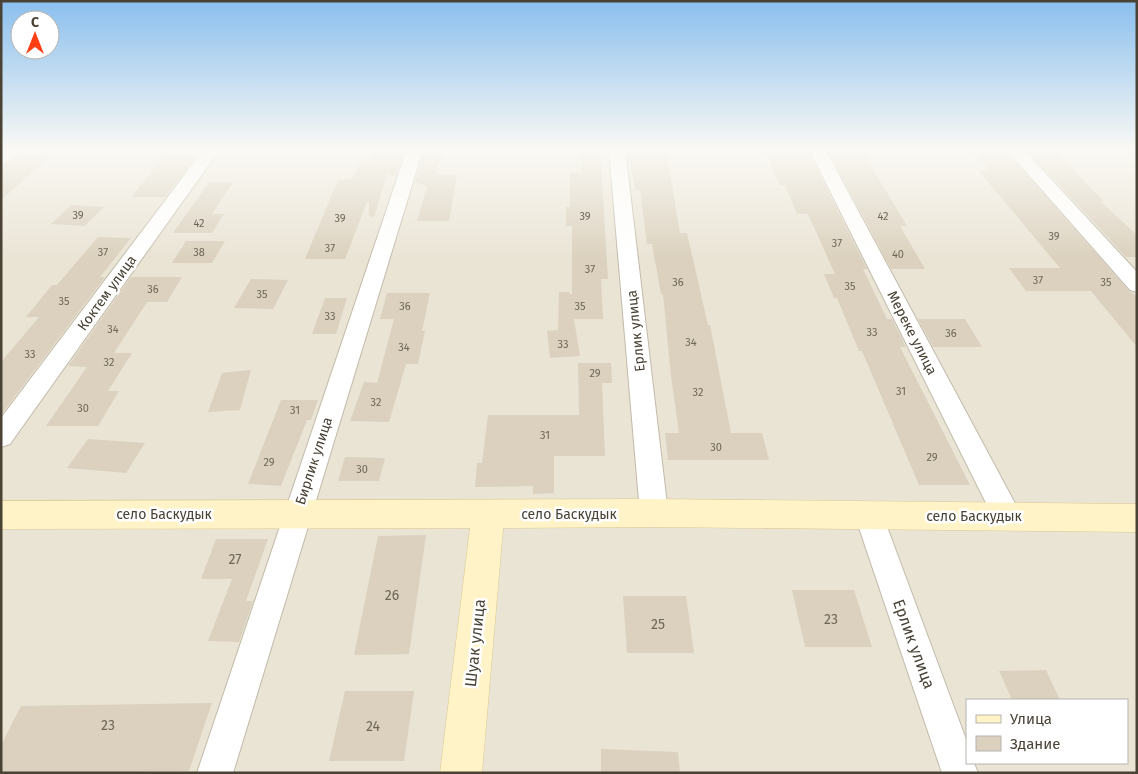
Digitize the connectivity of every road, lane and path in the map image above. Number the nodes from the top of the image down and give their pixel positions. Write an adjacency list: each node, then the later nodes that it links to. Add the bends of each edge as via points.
1 (186, 185): 7 (street, Коктем улица)
2 (403, 185): 9 (street, Бирлик улица)
3 (622, 185): 8 (street, Ерлик улица)
4 (837, 185): 13 (street, Мереке улица)
5 (1047, 185): 6 (street)
6 (1137, 285)
7 (1, 437)
8 (654, 513): 10 (street, село Баскудык); 12 (street, село Баскудык)
9 (297, 514): 10 (street, село Баскудык); 11 (street, село Баскудык); 15 (street, Бирлик улица)
10 (488, 514): 16 (street, Шуак улица)
11 (1, 515)
12 (868, 516): 13 (street, село Баскудык); 17 (street, Ерлик улица)
13 (1007, 516): 14 (street, село Баскудык)
14 (1137, 518)
15 (215, 773)
16 (461, 773)
17 (960, 773)

